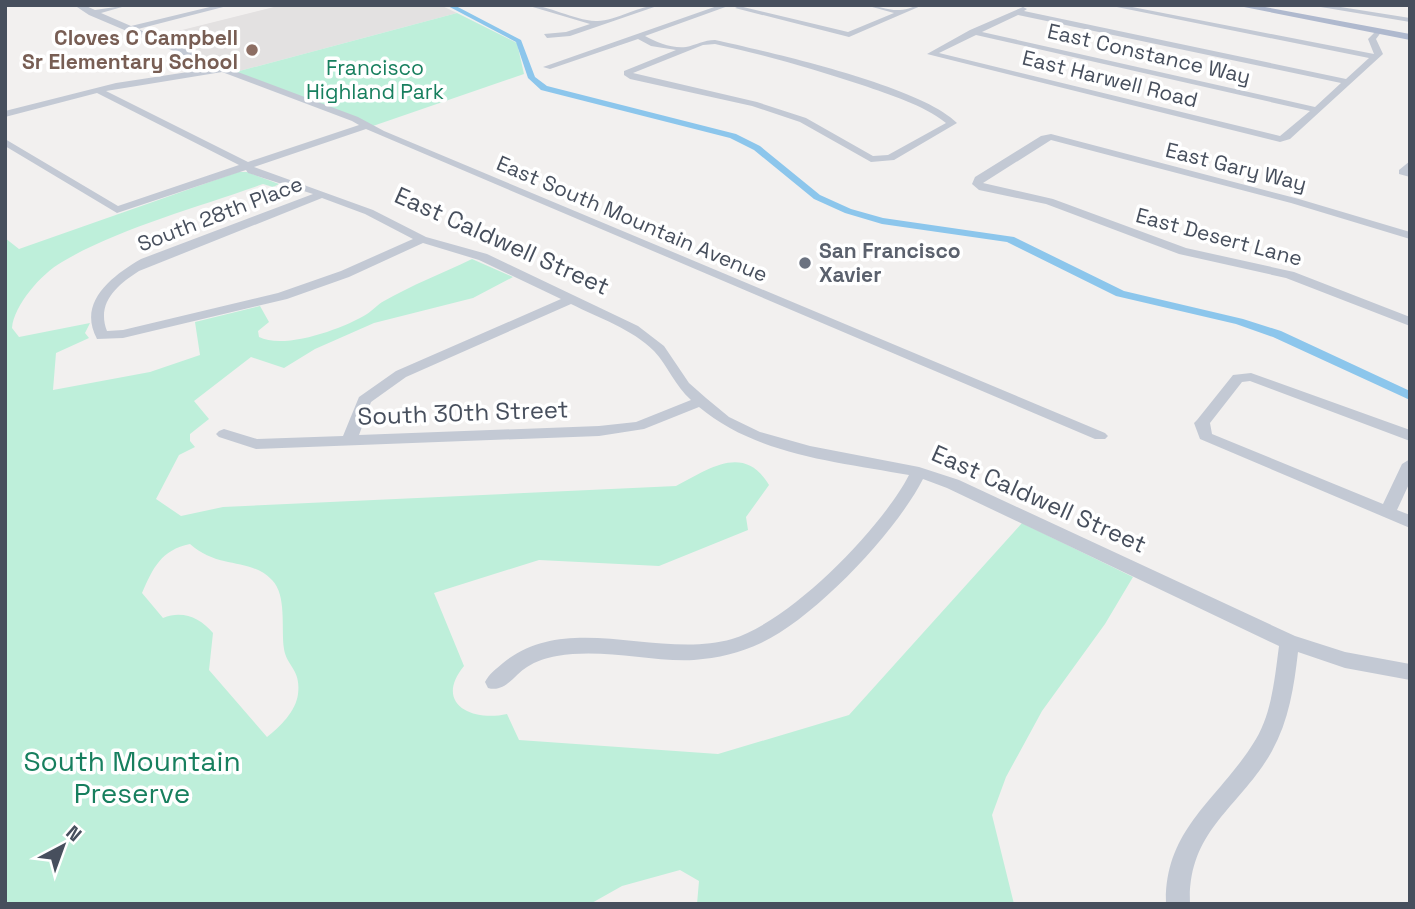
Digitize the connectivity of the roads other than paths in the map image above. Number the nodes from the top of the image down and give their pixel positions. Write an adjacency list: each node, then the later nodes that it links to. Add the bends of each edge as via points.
1 (66, 5): 19 (street, East South Mountain Avenue)
2 (77, 5): 19 (street, East South Mountain Avenue)
3 (126, 5): 19 (street)
4 (228, 5): 26 (street)
5 (529, 5): 24 (street)
6 (728, 5): 25 (street)
7 (868, 5): 20 (street)
8 (920, 5): 20 (street)
9 (1031, 5): 18 (street)
10 (1110, 5): 34 (street)
11 (1238, 5): 23 (main road)
12 (1264, 5): 23 (main road)
13 (1312, 5): 17 (street)
14 (1353, 5): 17 (street)
15 (654, 6): 21 (street)
16 (739, 8): 20 (street, via 849,35)
17 (1345, 11): 23 (street)
18 (1016, 12): 27 (street); 37 (street)
19 (90, 13): 26 (street, East South Mountain Avenue)
20 (902, 13)
21 (627, 15): 24 (street); 25 (street)
22 (1410, 20): 23 (street)
23 (1387, 22): 28 (main road); 34 (street, via 1372,39 1380,51)
24 (597, 24): 29 (street)
25 (667, 26): 30 (street)
26 (128, 29): 36 (street, East South Mountain Avenue)
27 (973, 32): 39 (street, East Constance Way); 39 (street, East Harwell Road, via 931,54 1280,139)
28 (1410, 35)
29 (547, 36)
30 (639, 36): 31 (street); 32 (street); 35 (street)
31 (665, 40): 32 (street); 33 (street)
32 (656, 44): 33 (street)
33 (684, 49): 33 (street, via 627,73 803,120 865,158 897,155 952,123 940,113 875,85 710,42)
34 (1375, 57): 37 (street)
35 (547, 67)
36 (224, 69): 38 (street); 41 (street, East South Mountain Avenue)
37 (1347, 82): 39 (street)
38 (97, 90): 40 (street); 43 (street, East Caldwell Street)
39 (1317, 110)
40 (5, 114)
41 (367, 125): 43 (street); 52 (street, East South Mountain Avenue)
42 (5, 142): 43 (street, via 117,211)
43 (248, 166): 45 (street, East Caldwell Street)
44 (977, 184): 46 (street, East Gary Way, via 1051,137); 49 (street, East Desert Lane, via 1049,201 1183,251 1290,275)
45 (320, 195): 47 (street, East Caldwell Street, via 369,212); 47 (street, South 28th Place, via 124,274 97,305 96,327 102,336 282,296)
46 (1410, 236)
47 (422, 239): 48 (street, East Caldwell Street, via 503,267)
48 (573, 299): 50 (street, East Caldwell Street, via 651,341); 54 (street, via 401,374 363,400)
49 (1410, 322)
50 (701, 401): 54 (street, South 30th Street, via 639,426); 56 (street, East Caldwell Street, via 724,420 778,443)
51 (224, 434): 54 (street, South 30th Street, via 256,444)
52 (1100, 436)
53 (1410, 436): 57 (street, via 1251,377 1238,378 1202,423 1205,436 1214,442)
54 (349, 441)
55 (1410, 464): 57 (street)
56 (919, 472): 59 (street, East Caldwell Street); 61 (street, via 893,520 794,616 771,632 730,648 694,653 549,649 521,660)
57 (1387, 513): 58 (street)
58 (1410, 522)
59 (1289, 642): 60 (street, East Caldwell Street, via 1345,660); 62 (street, via 1278,705 1265,744 1185,853 1176,890)
60 (1406, 669)
61 (495, 682)
62 (1178, 904)

